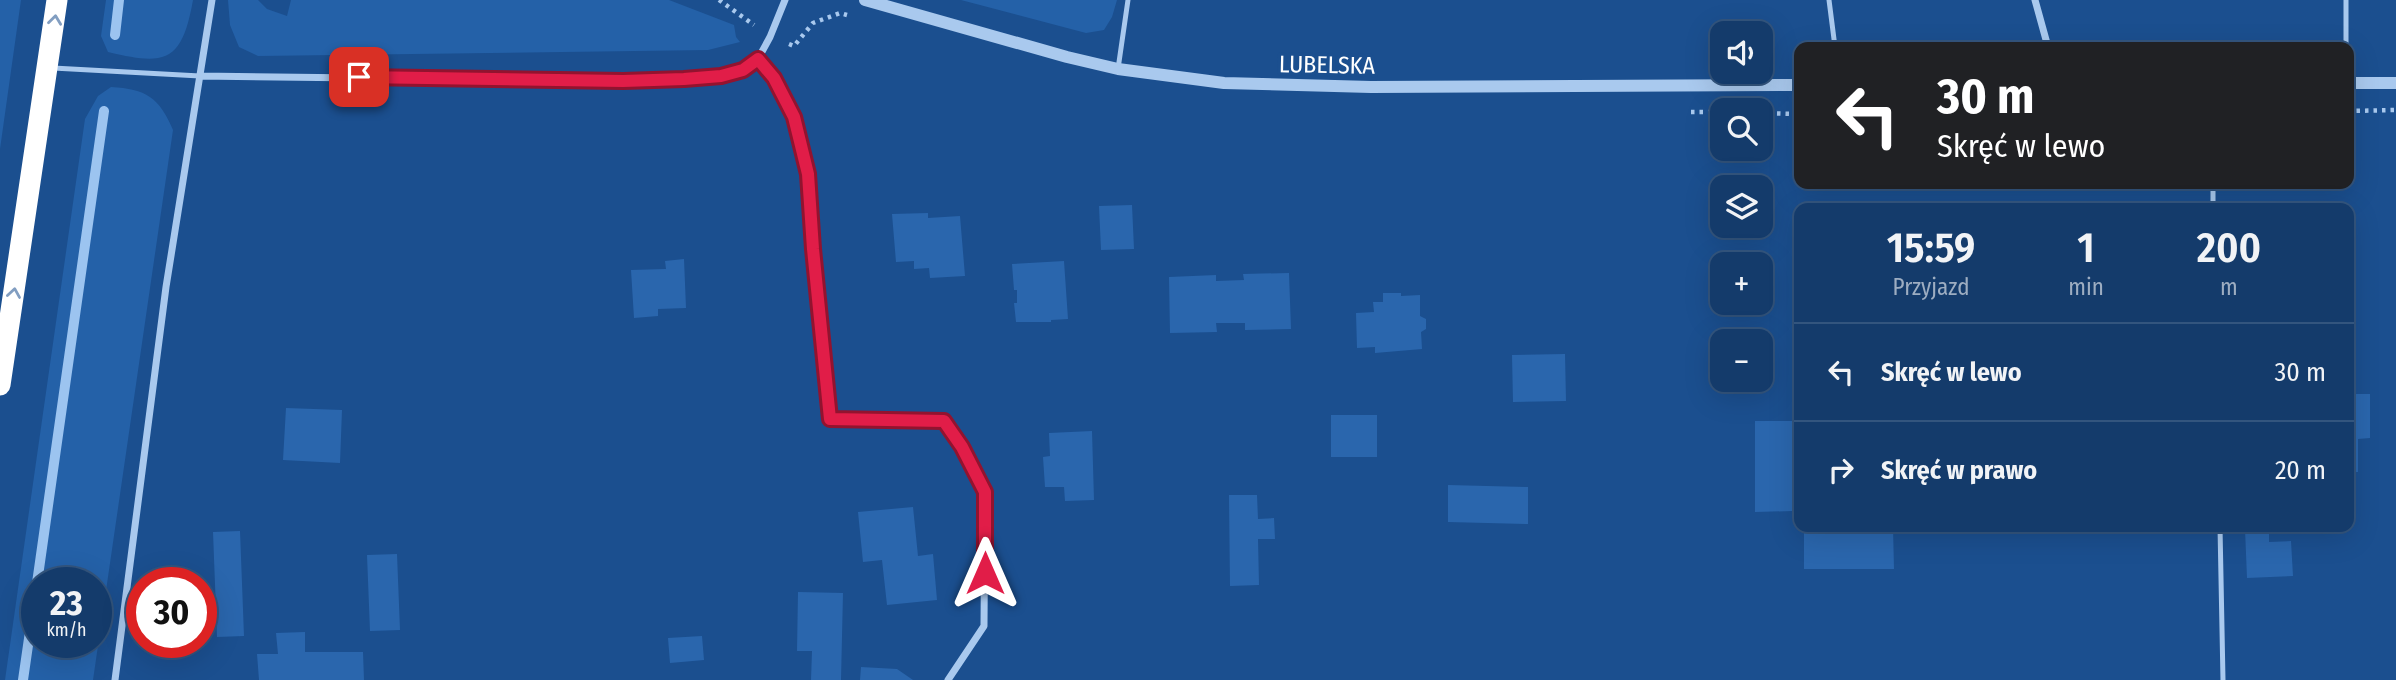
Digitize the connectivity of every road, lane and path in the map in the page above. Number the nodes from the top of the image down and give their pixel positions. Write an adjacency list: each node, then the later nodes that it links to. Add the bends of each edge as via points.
1 (57, 0): 15 (highway, one-way to 1)
2 (212, 0): 17 (street)
3 (719, 0): 10 (path)
4 (785, 0): 10 (street)
5 (865, 0): 16 (street, LUBELSKA)
6 (1128, 0): 16 (lane)
7 (1829, 0): 11 (lane)
8 (2035, 0): 12 (street)
9 (2346, 0): 13 (lane)
10 (770, 37): 14 (street)
11 (1834, 42)
12 (2047, 42)
13 (2346, 42)
14 (758, 59): 17 (street, via 743,70 721,76 623,81); 26 (lane, via 774,78 794,117 808,174 830,419 944,421)
15 (49, 68): 17 (lane); 25 (highway, one-way to 15)
16 (1118, 69): 20 (street, LUBELSKA, via 1264,85)
17 (200, 76): 28 (street, via 166,287)
18 (2354, 83): 19 (street)
19 (2396, 83)
20 (1794, 85)
21 (2396, 110): 22 (path)
22 (2354, 111)
23 (1773, 113): 24 (path)
24 (1794, 114)
25 (0, 385)
26 (985, 492): 29 (street, via 984,626)
27 (2220, 532): 30 (lane)
28 (115, 680)
29 (948, 680)
30 (2224, 680)

